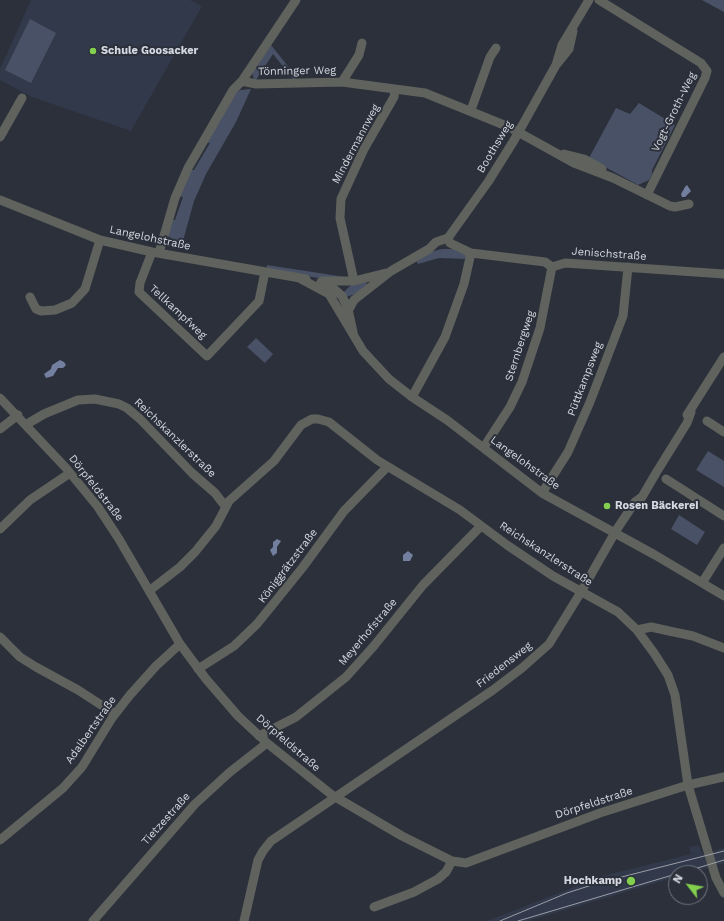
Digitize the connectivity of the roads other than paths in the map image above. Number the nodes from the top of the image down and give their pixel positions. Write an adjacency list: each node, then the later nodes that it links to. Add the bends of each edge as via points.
1 (296, 0): 6 (street)
2 (590, 0): 11 (street, Boothsweg, via 573,29 568,49 556,64)
3 (599, 0): 13 (street, Vogt-Groth-Weg, via 701,63 707,71)
4 (362, 43): 7 (street, via 359,55)
5 (496, 48): 10 (street, via 488,62)
6 (242, 81): 7 (street, Tönninger Weg, via 256,84); 18 (street, Tönninger Weg, via 227,99 185,174)
7 (342, 82): 8 (street, Tönninger Weg)
8 (395, 89): 10 (street, Tönninger Weg, via 425,93); 27 (street, Mindermannweg, via 394,97 364,149 341,199 340,218)
9 (22, 98): 12 (street)
10 (471, 110): 11 (street, Tönninger Weg)
11 (518, 132): 13 (street, Tönninger Weg, via 574,163); 17 (street, Boothsweg)
12 (0, 137)
13 (647, 195): 15 (street, Tönninger Weg, via 675,207)
14 (0, 200): 16 (street, Langelohstraße)
15 (689, 204)
16 (100, 240): 18 (street, Langelohstraße); 29 (street, via 86,285 72,302 55,310 42,311 36,309)
17 (449, 241): 19 (street, Jenischstraße); 23 (street, via 436,242)
18 (155, 253): 22 (street, Langelohstraße); 22 (street, Tellkampfweg, via 140,283 139,292 207,356 259,302)
19 (471, 253): 20 (street, Jenischstraße, via 545,262); 36 (street, via 464,284 441,346)
20 (552, 267): 21 (street, Jenischstraße, via 565,263); 43 (street, Sternbergweg, via 540,328 522,382 510,407)
21 (628, 268): 24 (street, Jenischstraße); 48 (street, Püttkampsweg, via 623,316 568,452)
22 (265, 272): 25 (street, Langelohstraße)
23 (391, 272): 27 (street); 31 (street)
24 (724, 274)
25 (301, 279): 26 (street, Langelohstraße); 28 (street, Langelohstraße)
26 (319, 281): 27 (street); 30 (street, Langelohstraße)
27 (354, 281): 30 (street)
28 (330, 294): 30 (street); 32 (street, Langelohstraße)
29 (30, 297)
30 (341, 297): 31 (street); 32 (street); 33 (street, Langelohstraße)
31 (357, 298): 33 (street)
32 (337, 307): 34 (street, Langelohstraße)
33 (348, 311): 34 (street, Langelohstraße)
34 (354, 335): 36 (street, Langelohstraße, via 363,351 375,364)
35 (724, 357): 54 (street, Friedensweg, via 642,497 635,502)
36 (412, 397): 43 (street, Langelohstraße)
37 (0, 398): 38 (street, Dörpfeldstraße)
38 (18, 415): 40 (street, Dörpfeldstraße); 41 (street)
39 (707, 422): 42 (street)
40 (27, 424): 45 (street, Dörpfeldstraße); 47 (street, Reichskanzlerstraße, via 71,402 90,399 114,402 135,413 192,473)
41 (0, 429)
42 (724, 432)
43 (484, 448): 48 (street, Langelohstraße)
44 (387, 467): 49 (street, Reichskanzlerstraße, via 329,422 312,419 301,425 260,475); 52 (street, Reichskanzlerstraße); 64 (street, Königgrätzstraße, via 344,511 258,624 234,646)
45 (70, 473): 53 (street, via 30,500); 57 (street, Dörpfeldstraße, via 109,522)
46 (666, 479): 51 (street)
47 (215, 493): 49 (street, Reichskanzlerstraße); 50 (street, Reichskanzlerstraße)
48 (542, 493): 54 (street, Langelohstraße)
49 (235, 494): 50 (street, Reichskanzlerstraße)
50 (225, 506): 57 (street, via 216,526 195,552)
51 (724, 516)
52 (481, 526): 58 (street, Reichskanzlerstraße, via 525,558); 66 (street, Meyerhofstraße, via 432,575 346,677 296,718)
53 (0, 529)
54 (614, 533): 56 (street, Langelohstraße); 58 (street, Friedensweg)
55 (724, 548): 56 (street)
56 (702, 582): 59 (street, Langelohstraße)
57 (148, 591): 62 (street, Dörpfeldstraße)
58 (581, 592): 60 (street, Reichskanzlerstraße, via 618,612); 70 (street, Friedensweg, via 549,644 522,668)
59 (724, 596)
60 (637, 630): 63 (street, via 651,627 693,636); 69 (street, Reichskanzlerstraße, via 668,675 675,695)
61 (0, 637): 65 (street, via 26,660)
62 (180, 644): 64 (street, Dörpfeldstraße); 65 (street, Adalbertstraße, via 141,682)
63 (724, 648)
64 (198, 669): 66 (street, Dörpfeldstraße, via 238,716)
65 (115, 714): 71 (street, Adalbertstraße, via 82,767)
66 (259, 736): 67 (street, Dörpfeldstraße)
67 (266, 743): 70 (street, Dörpfeldstraße); 75 (street, Tietzestraße, via 195,804)
68 (724, 778): 69 (street, Dörpfeldstraße)
69 (688, 785): 72 (street, Dörpfeldstraße, via 555,828 474,862); 73 (street, Reichskanzlerstraße, via 716,878)
70 (335, 798): 72 (street, Dörpfeldstraße, via 378,824); 76 (street, Friedensweg, via 277,837 263,851 258,860)
71 (0, 840)
72 (452, 861): 74 (street, via 446,872 438,879)
73 (724, 893)
74 (374, 908)
75 (93, 921)
76 (244, 921)

